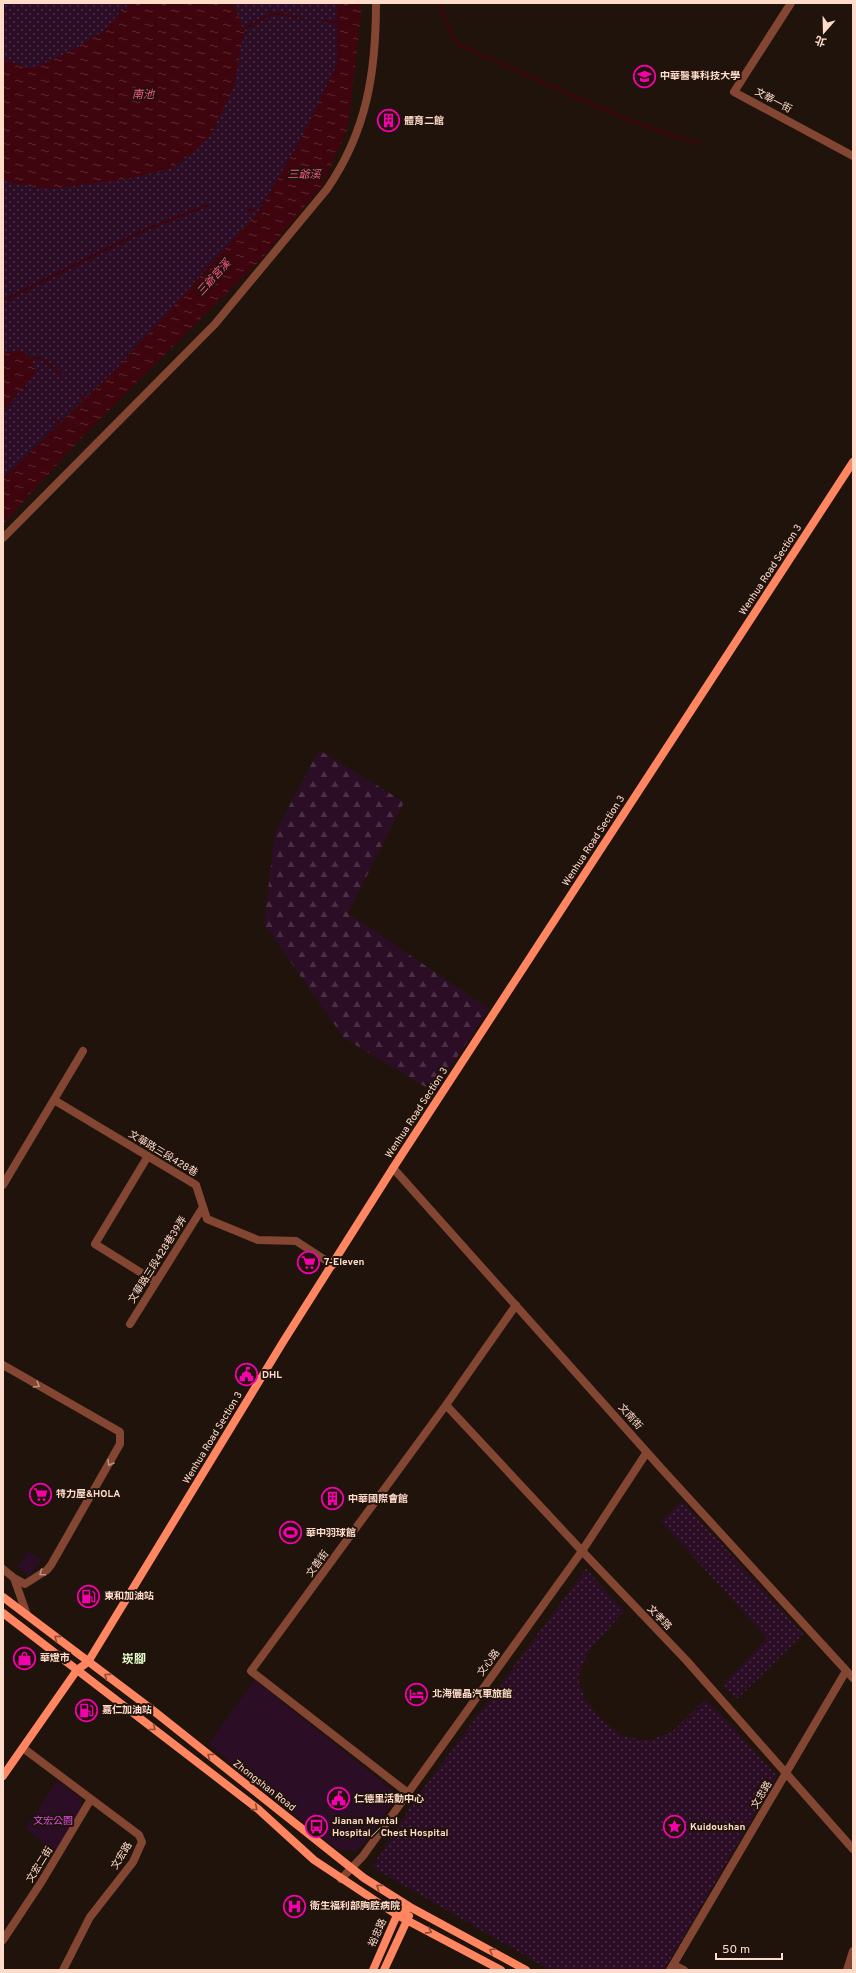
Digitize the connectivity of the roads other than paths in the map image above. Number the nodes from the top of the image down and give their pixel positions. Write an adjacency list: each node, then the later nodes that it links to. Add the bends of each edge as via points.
1 (376, 3): 5 (street, via 376,35 368,101 353,142 336,176 215,324)
2 (792, 3): 3 (street, 文華一街, via 734,92)
3 (853, 156)
4 (853, 462): 9 (street, Wenhua Road Section 3)
5 (3, 538)
6 (83, 1051): 7 (street)
7 (54, 1100): 8 (street, 文華路三段428巷); 10 (street)
8 (148, 1156): 11 (street, 文華路三段428巷, via 196,1185); 13 (street, via 95,1244)
9 (393, 1168): 12 (street, Wenhua Road Section 3); 14 (street, 文南街)
10 (3, 1185)
11 (203, 1207): 12 (street, 文華路三段428巷, via 207,1219 221,1226 258,1240 296,1241); 13 (street, 文華路三段428巷39弄)
12 (333, 1265): 25 (street, Wenhua Road Section 3, via 275,1355)
13 (156, 1282): 15 (street, 文華路三段428巷39弄)
14 (516, 1305): 17 (street, 文善街); 18 (street, 文南街)
15 (130, 1324)
16 (3, 1365): 21 (street, one-way to 21, via 120,1432 120,1444 51,1565 25,1584)
17 (446, 1405): 19 (street, 文孝路); 32 (street, 文善街, via 251,1671)
18 (647, 1452): 19 (street, 文心路); 27 (street, 文南街)
19 (582, 1551): 30 (street, 文孝路, via 686,1660); 32 (street, 文心路)
20 (3, 1569): 21 (street)
21 (14, 1578): 24 (street)
22 (3, 1596): 24 (street, Zhongshan Road)
23 (3, 1613): 26 (street)
24 (26, 1615): 25 (street, Zhongshan Road, one-way to 24)
25 (88, 1662): 26 (street, Wenhua Road Section 3); 35 (street, Zhongshan Road, one-way to 25)
26 (77, 1670): 29 (street, Wenhua Road Section 3); 36 (street, one-way to 36, via 258,1809 314,1860)
27 (846, 1671): 28 (street, 文南街); 30 (street, 文忠路)
28 (853, 1678)
29 (22, 1748): 31 (street, Wenhua Road Section 3); 33 (street, 文宏路)
30 (786, 1774): 34 (street, 文孝路); 42 (street, 文忠路)
31 (3, 1776)
32 (408, 1793): 35 (street, 文心路)
33 (91, 1799): 40 (street, 文宏二街); 45 (street, 文宏路, via 139,1835 142,1842 133,1862 90,1917)
34 (853, 1849)
35 (353, 1868): 36 (street, 文心路); 37 (street, Zhongshan Road, one-way to 35)
36 (341, 1879): 38 (street)
37 (410, 1907): 38 (street, 裕忠路); 39 (street, 裕忠路); 47 (street, Zhongshan Road, one-way to 37)
38 (397, 1915): 39 (street); 43 (street, 裕忠路)
39 (408, 1920): 44 (street, 裕忠路); 46 (street, one-way to 46)
40 (3, 1940)
41 (853, 1951): 49 (street)
42 (672, 1967): 48 (street)
43 (374, 1968): 44 (street)
44 (384, 1969)
45 (63, 1970)
46 (501, 1970)
47 (526, 1970)
48 (684, 1970)
49 (847, 1970)

